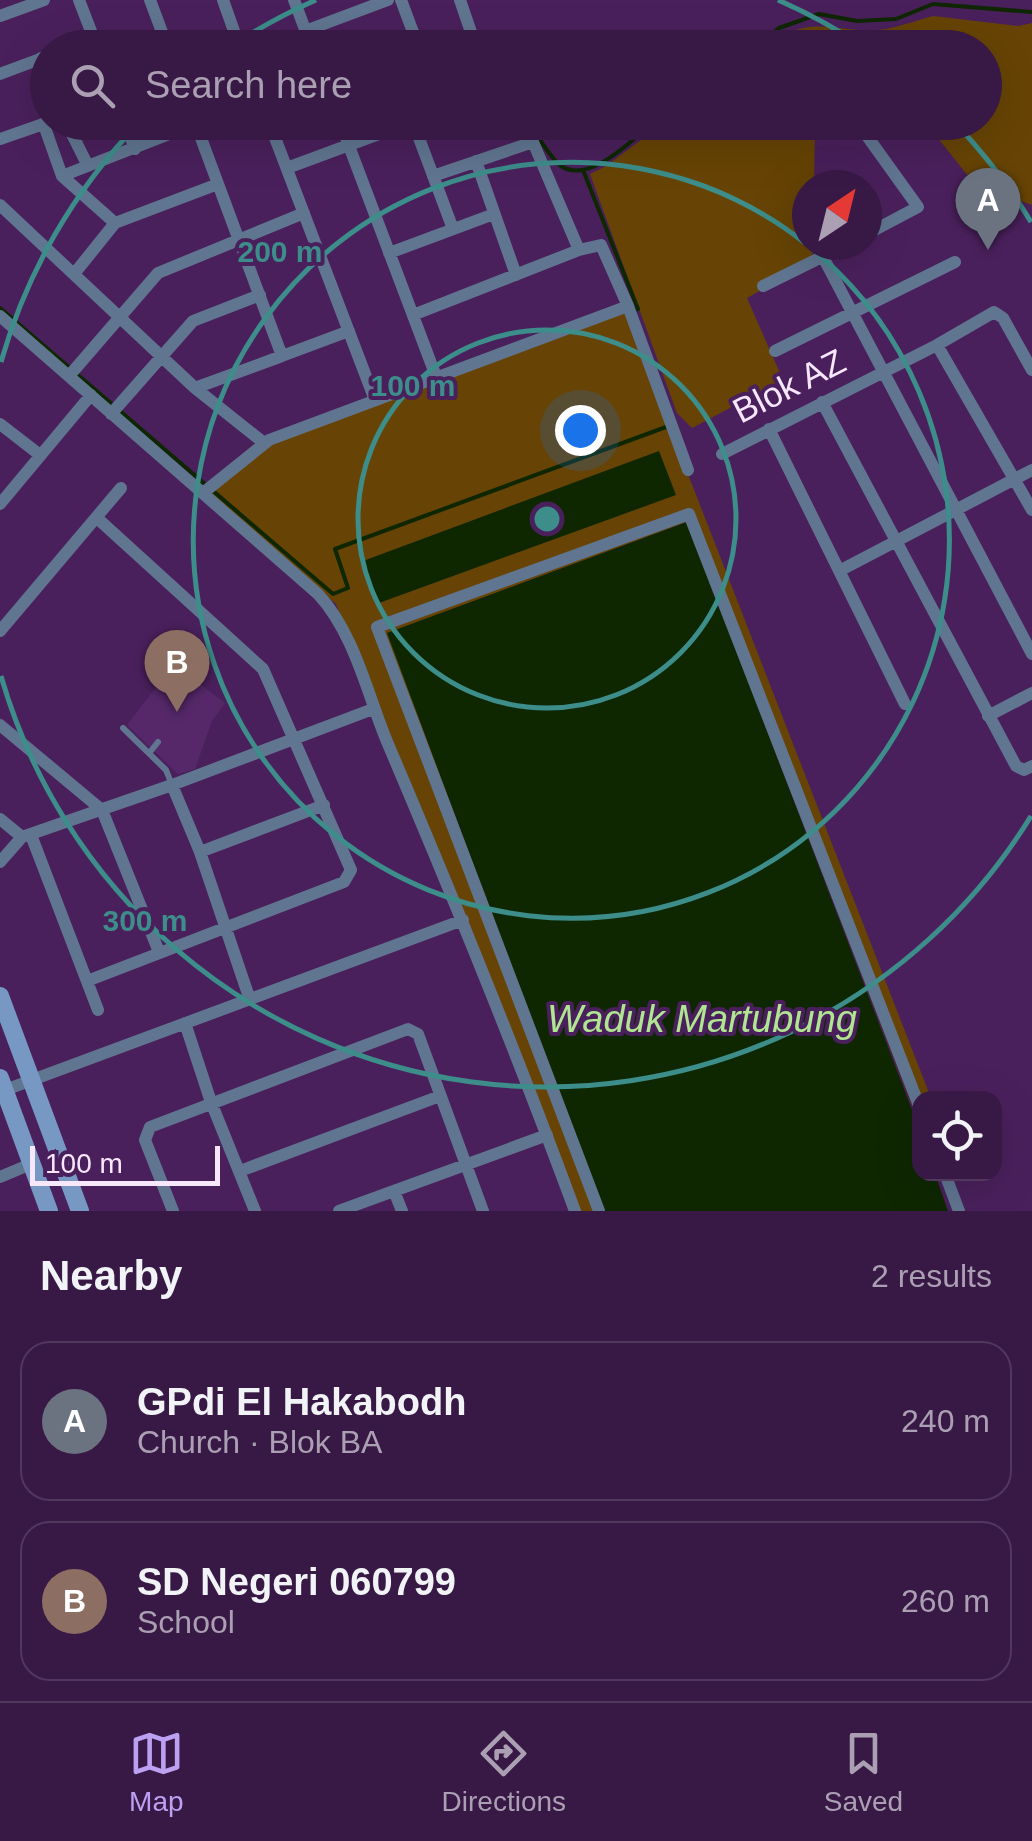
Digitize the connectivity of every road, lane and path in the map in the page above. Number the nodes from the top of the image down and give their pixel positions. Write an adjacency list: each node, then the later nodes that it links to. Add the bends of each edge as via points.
1 (44, 0): 10 (street)
2 (79, 0): 11 (street)
3 (150, 0): 12 (street)
4 (223, 0): 13 (street)
5 (294, 0): 14 (street)
6 (388, 0): 9 (street)
7 (401, 0): 16 (street)
8 (460, 0): 17 (street)
9 (364, 4): 15 (street)
10 (0, 16)
11 (91, 30)
12 (161, 30)
13 (234, 30)
14 (306, 30)
15 (308, 30)
16 (412, 30)
17 (469, 30)
18 (30, 62): 19 (street)
19 (0, 74)
20 (30, 129): 21 (street)
21 (0, 139)
22 (51, 140): 37 (street)
23 (75, 140): 35 (street)
24 (132, 140): 33 (street)
25 (155, 140): 33 (street)
26 (203, 140): 39 (street)
27 (276, 140): 36 (street)
28 (347, 140): 32 (street)
29 (363, 140): 32 (street)
30 (419, 140): 38 (street)
31 (869, 140): 44 (street, via 918,208)
32 (349, 145): 36 (street); 48 (street)
33 (135, 148): 35 (street)
34 (476, 161): 38 (street); 42 (street); 47 (street, via 533,142)
35 (88, 166): 37 (street)
36 (288, 168): 41 (street)
37 (62, 176): 43 (street)
38 (433, 176): 45 (street)
39 (218, 184): 43 (street); 46 (street)
40 (0, 205): 52 (street)
41 (304, 213): 46 (street); 61 (street)
42 (494, 214): 45 (street); 53 (street)
43 (115, 223): 52 (street)
44 (882, 226)
45 (453, 230): 48 (street)
46 (239, 239): 55 (street); 60 (street, via 158,272)
47 (580, 250): 53 (street); 56 (street, via 603,246)
48 (390, 253): 58 (street)
49 (818, 260): 54 (street)
50 (826, 260): 57 (street)
51 (955, 262): 57 (street)
52 (74, 274): 60 (street)
53 (516, 275): 58 (street)
54 (762, 286)
55 (260, 296): 64 (street, via 193,320); 65 (street)
56 (630, 310): 69 (street); 80 (street)
57 (853, 313): 63 (street); 68 (street)
58 (413, 314): 69 (street)
59 (0, 316): 67 (street)
60 (120, 316): 64 (street); 67 (street)
61 (349, 332): 65 (street); 72 (street)
62 (937, 345): 66 (street, Blok AZ, via 994,312); 68 (street, Blok AZ); 82 (street)
63 (775, 351)
64 (164, 355): 70 (street); 74 (street)
65 (282, 356): 70 (street)
66 (1032, 370)
67 (72, 372): 71 (street)
68 (884, 372): 73 (street, Blok AZ); 86 (street)
69 (438, 382): 72 (street)
70 (196, 388): 77 (street)
71 (91, 395): 74 (street); 79 (street)
72 (375, 400): 77 (street)
73 (822, 402): 76 (street, Blok AZ); 89 (street)
74 (114, 410): 84 (street)
75 (0, 424): 79 (street)
76 (769, 428): 78 (street, Blok AZ); 90 (street)
77 (264, 443): 84 (street)
78 (722, 454)
79 (40, 455): 85 (street)
80 (688, 470)
81 (1032, 470): 82 (street)
82 (1016, 479): 86 (street); 87 (street)
83 (121, 488): 88 (street)
84 (207, 490): 96 (street, via 331,608)
85 (0, 504)
86 (956, 510): 89 (street); 93 (street)
87 (1032, 510)
88 (96, 518): 91 (street); 100 (street, via 262,669)
89 (896, 543): 90 (street); 97 (street)
90 (841, 570): 95 (street)
91 (5, 614): 92 (street)
92 (0, 631)
93 (1032, 654)
94 (1032, 692): 97 (street)
95 (905, 704)
96 (373, 709): 100 (street); 111 (street)
97 (988, 716): 103 (street, via 1016,766)
98 (0, 725): 106 (street)
99 (124, 728): 102 (lane)
100 (296, 739): 104 (street); 105 (street)
101 (158, 742): 102 (lane)
102 (150, 752): 104 (lane)
103 (1032, 766)
104 (172, 785): 106 (street); 109 (street)
105 (324, 805): 109 (street); 112 (street, via 350,876)
106 (102, 810): 108 (street); 113 (street)
107 (0, 819): 108 (street)
108 (26, 836): 110 (street); 114 (street)
109 (200, 852): 112 (street)
110 (0, 862)
111 (462, 920): 116 (street); 124 (street)
112 (224, 927): 113 (street); 116 (street)
113 (159, 952): 114 (street)
114 (87, 982): 117 (street)
115 (0, 996): 119 (street)
116 (250, 997): 118 (street)
117 (98, 1010)
118 (185, 1023): 119 (street); 123 (street)
119 (33, 1080): 120 (street); 132 (street)
120 (1, 1087): 125 (street)
121 (913, 1091): 139 (street, via 689,514 377,627)
122 (440, 1096): 123 (street, via 418,1034 408,1029); 126 (street); 127 (street)
123 (211, 1102): 127 (street); 133 (street, via 146,1132)
124 (547, 1136): 126 (street); 138 (street)
125 (31, 1164): 128 (street); 131 (street)
126 (466, 1164): 130 (street); 137 (street)
127 (240, 1171): 134 (street)
128 (0, 1176)
129 (948, 1181): 140 (street)
130 (394, 1191): 135 (street); 136 (street)
131 (48, 1211)
132 (80, 1211)
133 (172, 1211)
134 (255, 1211)
135 (340, 1211)
136 (402, 1211)
137 (483, 1211)
138 (574, 1211)
139 (598, 1211)
140 (960, 1211)

